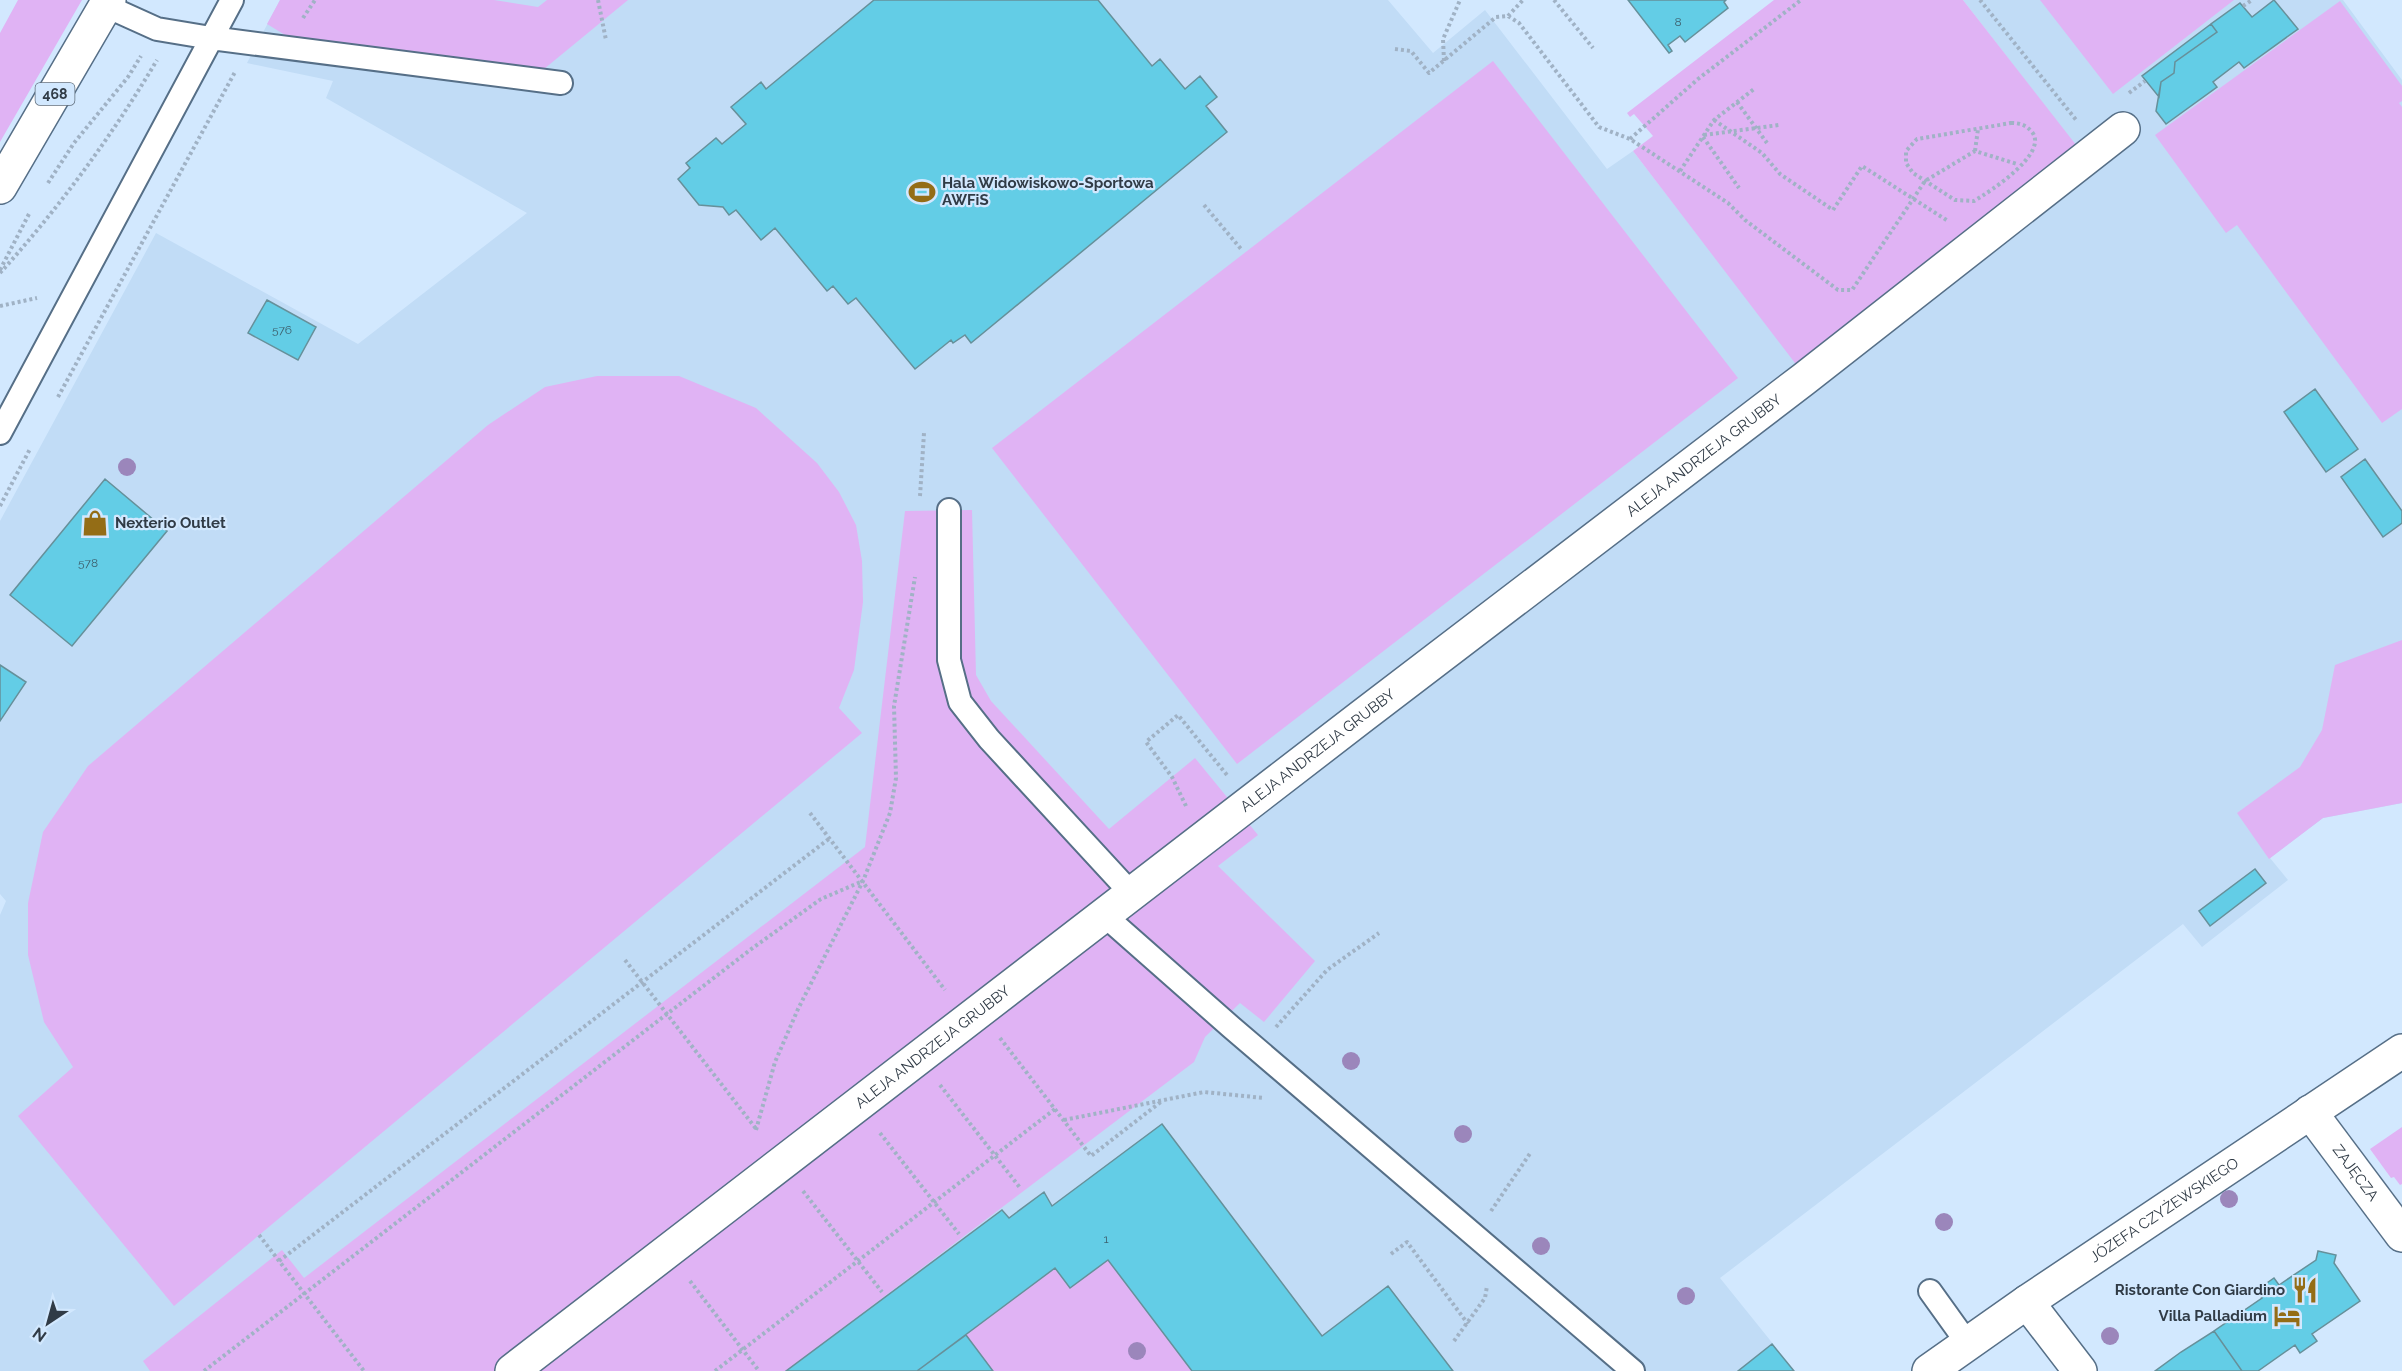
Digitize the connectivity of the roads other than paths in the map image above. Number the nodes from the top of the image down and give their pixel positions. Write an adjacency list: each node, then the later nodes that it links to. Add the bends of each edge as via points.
1 (232, 0): 3 (lane)
2 (107, 3): 3 (lane, via 166,30); 6 (street, 468)
3 (211, 38): 4 (lane); 7 (lane)
4 (561, 83)
5 (2112, 139): 9 (street, ALEJA ANDRZEJA GRUBBY)
6 (0, 187)
7 (0, 433)
8 (949, 510): 9 (lane, via 949,660 960,702 989,739)
9 (1131, 893): 10 (street, ALEJA ANDRZEJA GRUBBY)
10 (1104, 915): 17 (street, ALEJA ANDRZEJA GRUBBY); 18 (lane)
11 (2402, 1051): 12 (street, JÓZEFA CZYŻEWSKIEGO)
12 (2310, 1112): 13 (street, ZAJĘCZA); 15 (street, JÓZEFA CZYŻEWSKIEGO)
13 (2402, 1235)
14 (1930, 1292): 16 (lane)
15 (2027, 1302): 16 (street, JÓZEFA CZYŻEWSKIEGO); 20 (street)
16 (1968, 1344): 19 (street, JÓZEFA CZYŻEWSKIEGO)
17 (512, 1371)
18 (1633, 1371)
19 (1929, 1371)
20 (2080, 1371)

